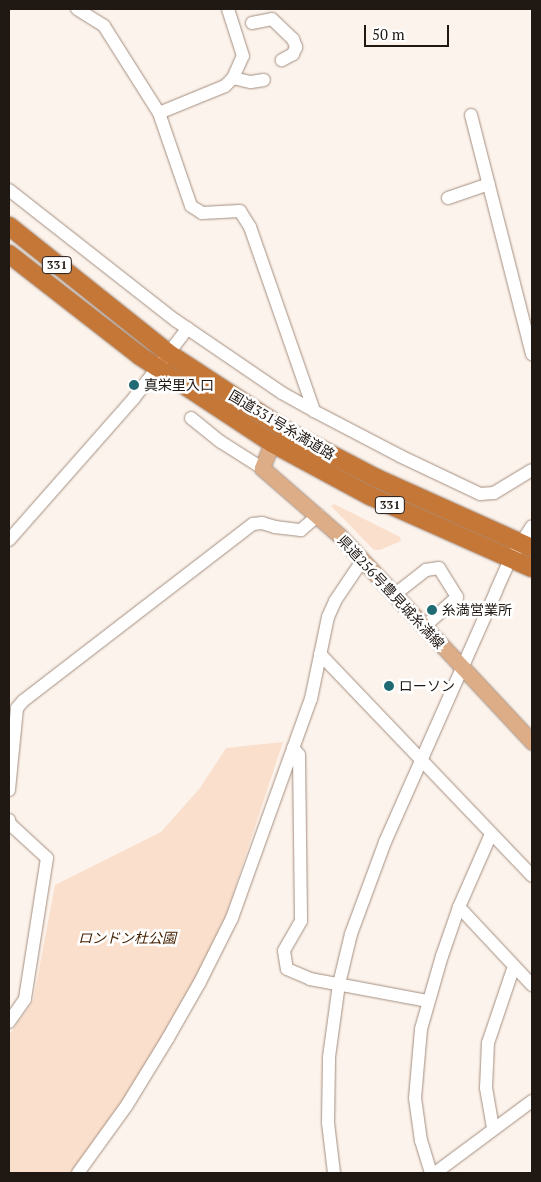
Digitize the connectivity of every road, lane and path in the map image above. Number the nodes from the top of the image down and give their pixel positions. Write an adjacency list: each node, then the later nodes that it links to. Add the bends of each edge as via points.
1 (77, 9): 7 (street, via 104,26)
2 (228, 9): 5 (street, via 243,56)
3 (252, 24): 4 (street, via 272,20 293,39 296,47 293,54)
4 (282, 60)
5 (233, 78): 6 (street, via 251,82); 7 (street, via 225,86)
6 (264, 80)
7 (159, 112): 18 (street, via 190,206 202,213 240,211 250,227)
8 (471, 115): 9 (street)
9 (489, 184): 11 (street); 16 (street)
10 (9, 190): 14 (street)
11 (448, 198)
12 (9, 226): 15 (highway, 国道331号糸満道路 / 331)
13 (9, 255): 17 (highway, 国道331号糸満道路 / 331)
14 (188, 328): 15 (street); 18 (street, via 282,393)
15 (168, 353): 17 (street); 26 (highway, 国道331号糸満道路 / 331, via 292,434 376,478)
16 (532, 354)
17 (158, 368): 20 (highway, 国道331号糸満道路 / 331); 25 (street)
18 (314, 411): 22 (street, via 480,494 494,493)
19 (192, 418): 21 (street)
20 (272, 443): 21 (main road); 27 (highway, 国道331号糸満道路 / 331, via 370,496)
21 (262, 468): 23 (main road, 県道256号豊見城糸満線)
22 (532, 470)
23 (318, 515): 28 (main road, 県道256号豊見城糸満線); 37 (street, via 301,530 253,524 24,700 17,708)
24 (532, 526): 26 (street)
25 (9, 540)
26 (527, 546): 27 (street)
27 (510, 560): 29 (highway, 国道331号糸満道路 / 331); 33 (street)
28 (362, 561): 30 (main road, 県道256号豊見城糸満線); 32 (street, via 335,601)
29 (532, 568)
30 (394, 595): 31 (main road, 県道256号豊見城糸満線); 31 (street, via 426,570 439,568 457,597)
31 (424, 627): 33 (main road, 県道256号豊見城糸満線)
32 (320, 654): 35 (street, via 312,699); 36 (street)
33 (463, 668): 34 (main road, 県道256号豊見城糸満線); 36 (street)
34 (532, 742)
35 (293, 748): 43 (street, via 299,756 301,921 284,951 287,969 310,979); 49 (street, via 232,918 200,982 127,1105)
36 (422, 759): 39 (street); 43 (street, via 364,897)
37 (9, 790)
38 (9, 820): 46 (street, via 47,858 25,999)
39 (492, 834): 40 (street); 41 (street)
40 (532, 876)
41 (459, 907): 42 (street); 45 (street)
42 (514, 966): 44 (street); 48 (street, via 488,1043 486,1088)
43 (339, 984): 45 (street); 50 (street, via 332,1021 327,1090)
44 (532, 985)
45 (427, 1001): 51 (street, via 421,1029 415,1098 421,1141)
46 (9, 1022)
47 (532, 1101): 48 (street)
48 (494, 1128): 51 (street)
49 (78, 1173)
50 (334, 1173)
51 (433, 1173)

